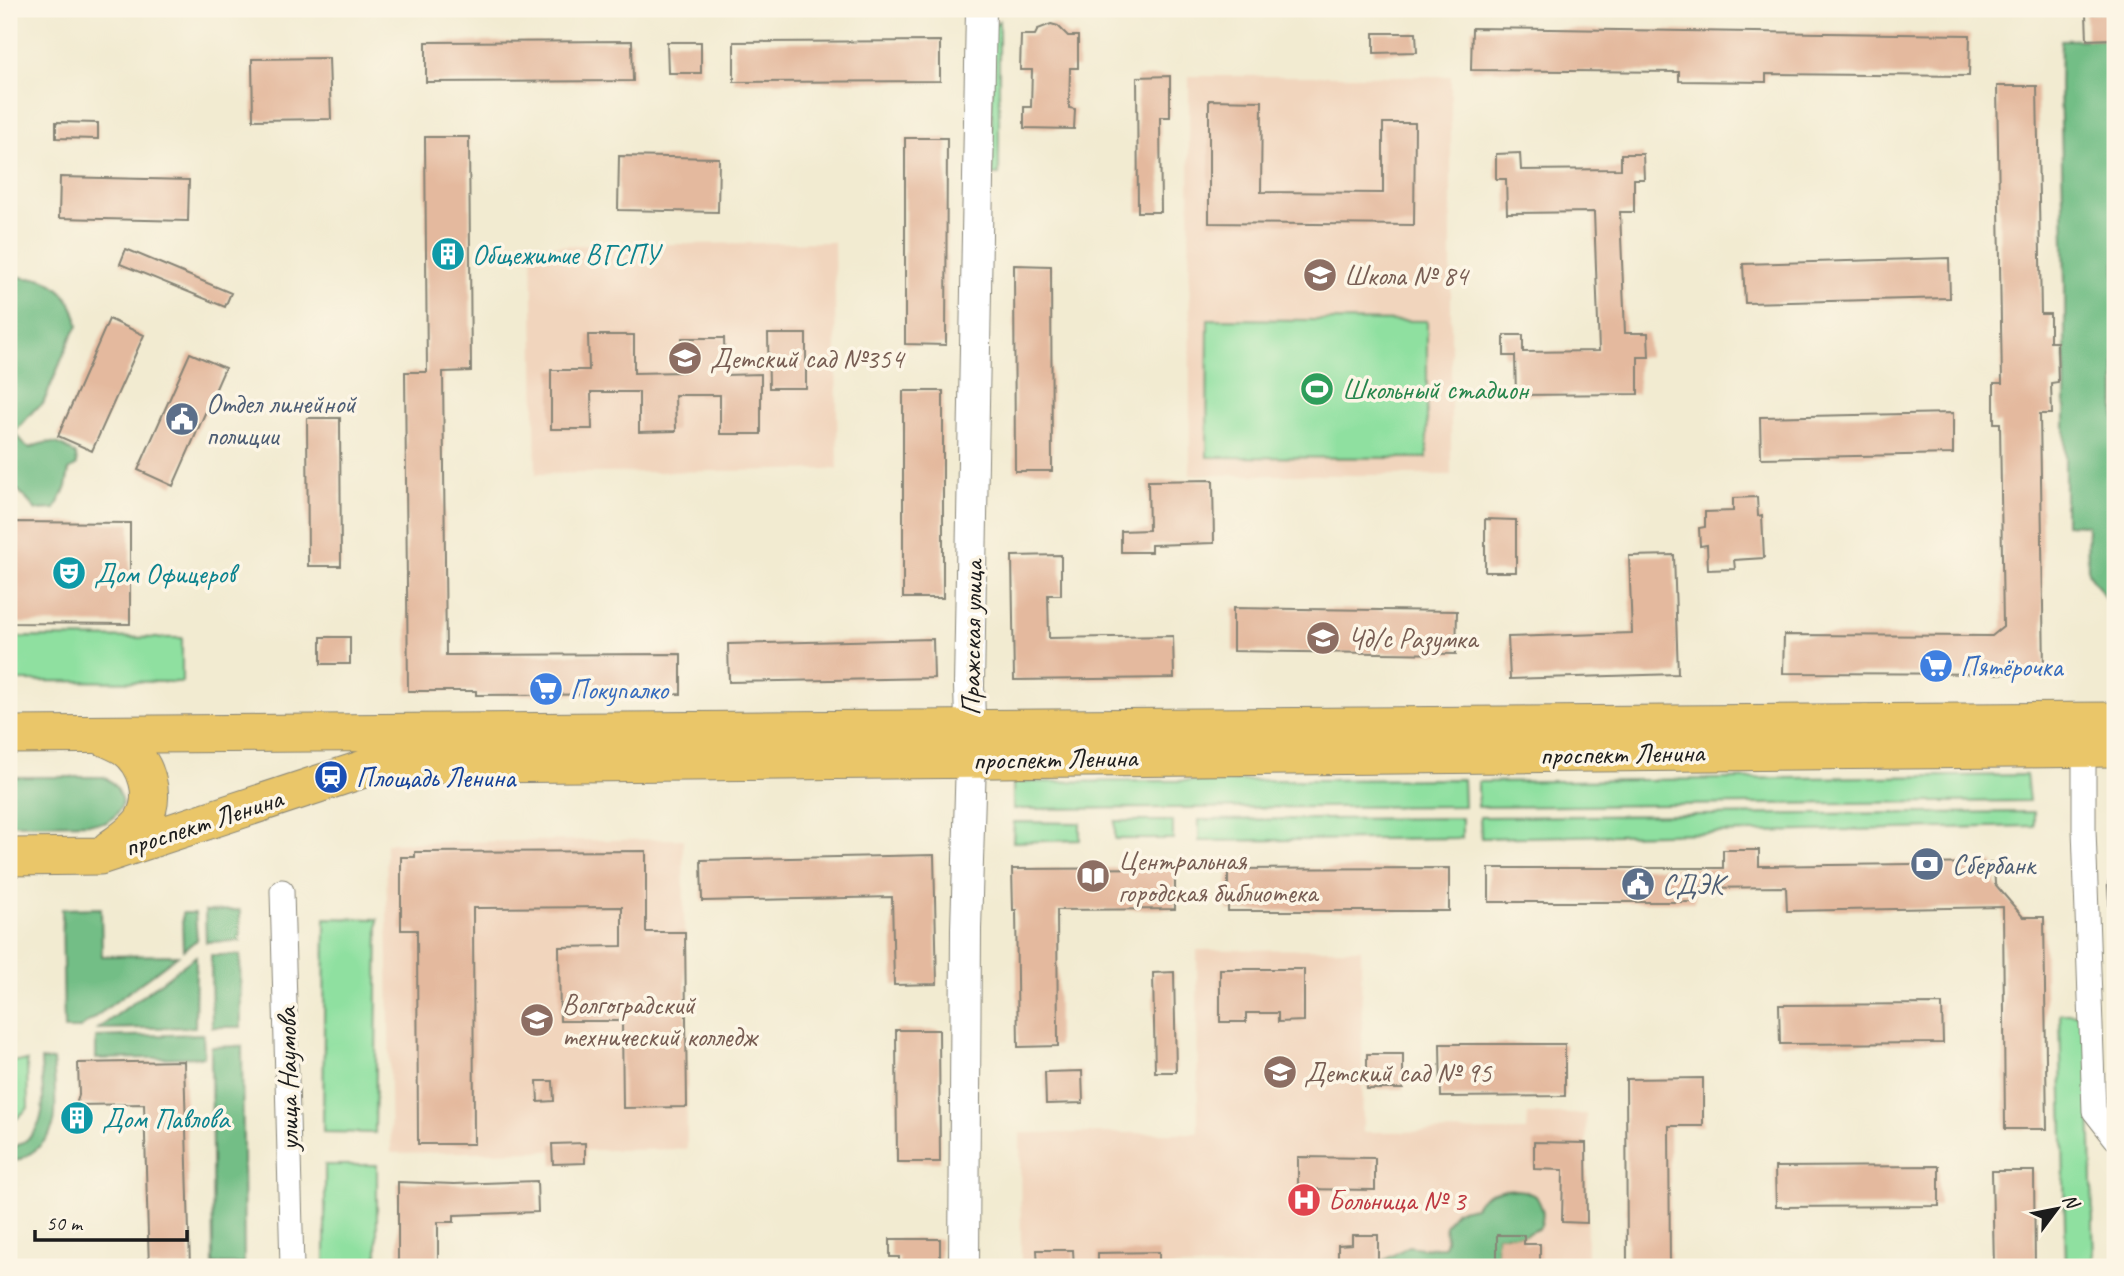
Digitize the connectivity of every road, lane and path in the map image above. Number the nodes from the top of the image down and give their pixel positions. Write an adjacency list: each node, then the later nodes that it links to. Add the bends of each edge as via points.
1 (981, 9): 5 (street, Пражская улица)
2 (2115, 721): 5 (main road, проспект Ленина)
3 (9, 735): 4 (main road, проспект Ленина)
4 (100, 735): 6 (main road, проспект Ленина); 8 (main road, via 139,761 150,788 142,822)
5 (970, 743): 6 (main road, проспект Ленина); 7 (main road, проспект Ленина); 13 (street, Пражская улица)
6 (375, 748): 8 (main road, проспект Ленина)
7 (2099, 748): 11 (street, via 2084,842 2094,1111)
8 (100, 856): 9 (main road, проспект Ленина)
9 (9, 857)
10 (282, 891): 12 (street, улица Наумова)
11 (2115, 1138)
12 (292, 1267)
13 (964, 1267)

